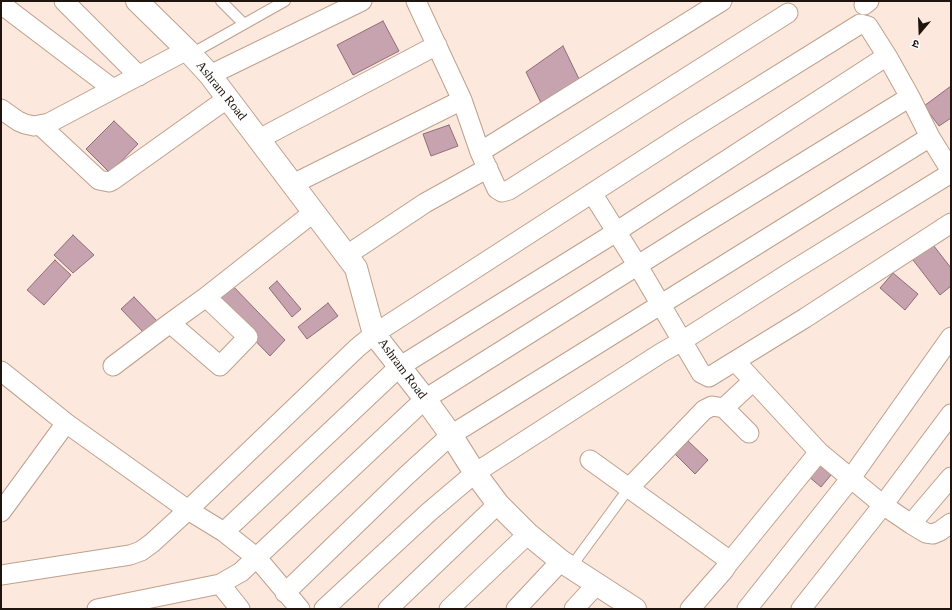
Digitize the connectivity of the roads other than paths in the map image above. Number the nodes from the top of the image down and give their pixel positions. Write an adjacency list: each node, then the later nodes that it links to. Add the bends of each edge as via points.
1 (64, 1): 15 (street)
2 (137, 1): 12 (street, Ashram Road)
3 (221, 1): 10 (lane)
4 (285, 1): 10 (lane)
5 (362, 1): 14 (street)
6 (416, 1): 11 (street)
7 (722, 1): 24 (street)
8 (1, 4): 16 (street)
9 (788, 13): 24 (street, via 509,190 499,191)
10 (244, 24): 12 (lane)
11 (437, 45): 19 (street); 23 (street)
12 (189, 52): 14 (street, Ashram Road); 15 (street)
13 (887, 56): 17 (street); 27 (street, via 868,26 860,24); 30 (street)
14 (210, 75): 18 (street, Ashram Road)
15 (138, 76): 16 (street)
16 (113, 90): 21 (street, via 49,123)
17 (910, 97): 22 (street); 32 (street)
18 (228, 98): 21 (street, via 108,182 99,180); 23 (street, Ashram Road)
19 (462, 100): 24 (street); 26 (street)
20 (1, 109): 21 (street, via 25,124)
21 (40, 125)
22 (930, 137): 25 (street); 34 (street)
23 (259, 139): 26 (street, Ashram Road)
24 (484, 160): 31 (street)
25 (951, 172): 38 (street)
26 (293, 184): 28 (street, Ashram Road)
27 (592, 193): 30 (street); 36 (street)
28 (314, 212): 31 (street, Ashram Road); 33 (street)
29 (951, 223): 39 (street)
30 (616, 232): 32 (street); 41 (street)
31 (346, 255): 36 (street, Ashram Road, via 356,268)
32 (638, 266): 34 (street); 44 (street)
33 (206, 297): 35 (street); 35 (street, via 248,337 220,366)
34 (661, 304): 38 (street); 49 (street)
35 (170, 322): 40 (street)
36 (374, 334): 41 (street, Ashram Road); 58 (street)
37 (951, 337): 54 (street)
38 (682, 341): 39 (street, via 705,376 712,375); 52 (street)
39 (735, 361): 43 (street)
40 (113, 366)
41 (399, 367): 44 (street, Ashram Road); 62 (street)
42 (1, 371): 47 (street)
43 (754, 381): 45 (street); 50 (street)
44 (425, 399): 49 (street, Ashram Road); 64 (street)
45 (724, 408): 48 (street); 55 (street, via 712,406 704,410)
46 (951, 414): 57 (street)
47 (66, 424): 58 (street); 59 (street)
48 (749, 433)
49 (451, 435): 52 (street, Ashram Road); 70 (street)
50 (819, 452): 54 (street); 66 (street)
51 (590, 460): 55 (street)
52 (475, 473): 56 (street, Ashram Road); 75 (street)
53 (951, 477): 61 (street)
54 (851, 478): 57 (street); 81 (street)
55 (629, 488): 65 (lane); 66 (street, via 726,558)
56 (498, 504): 63 (street, Ashram Road); 76 (street)
57 (883, 505): 61 (street); 82 (street)
58 (188, 510): 62 (street); 67 (street, via 152,543 130,555)
59 (1, 512)
60 (951, 523): 61 (street, via 933,534)
61 (911, 524)
62 (224, 532): 64 (street)
63 (528, 534): 65 (street, Ashram Road); 77 (street)
64 (257, 558): 68 (street, via 241,572); 70 (street)
65 (566, 564): 69 (street, Ashram Road); 78 (street)
66 (728, 564): 80 (street)
67 (1, 575)
68 (220, 584): 72 (street); 73 (street)
69 (597, 584): 71 (street, Ashram Road); 79 (street)
70 (285, 593): 74 (street)
71 (630, 608)
72 (97, 609)
73 (240, 609)
74 (300, 609)
75 (324, 609)
76 (388, 609)
77 (449, 609)
78 (516, 609)
79 (574, 609)
80 (690, 609)
81 (747, 609)
82 (800, 609)

